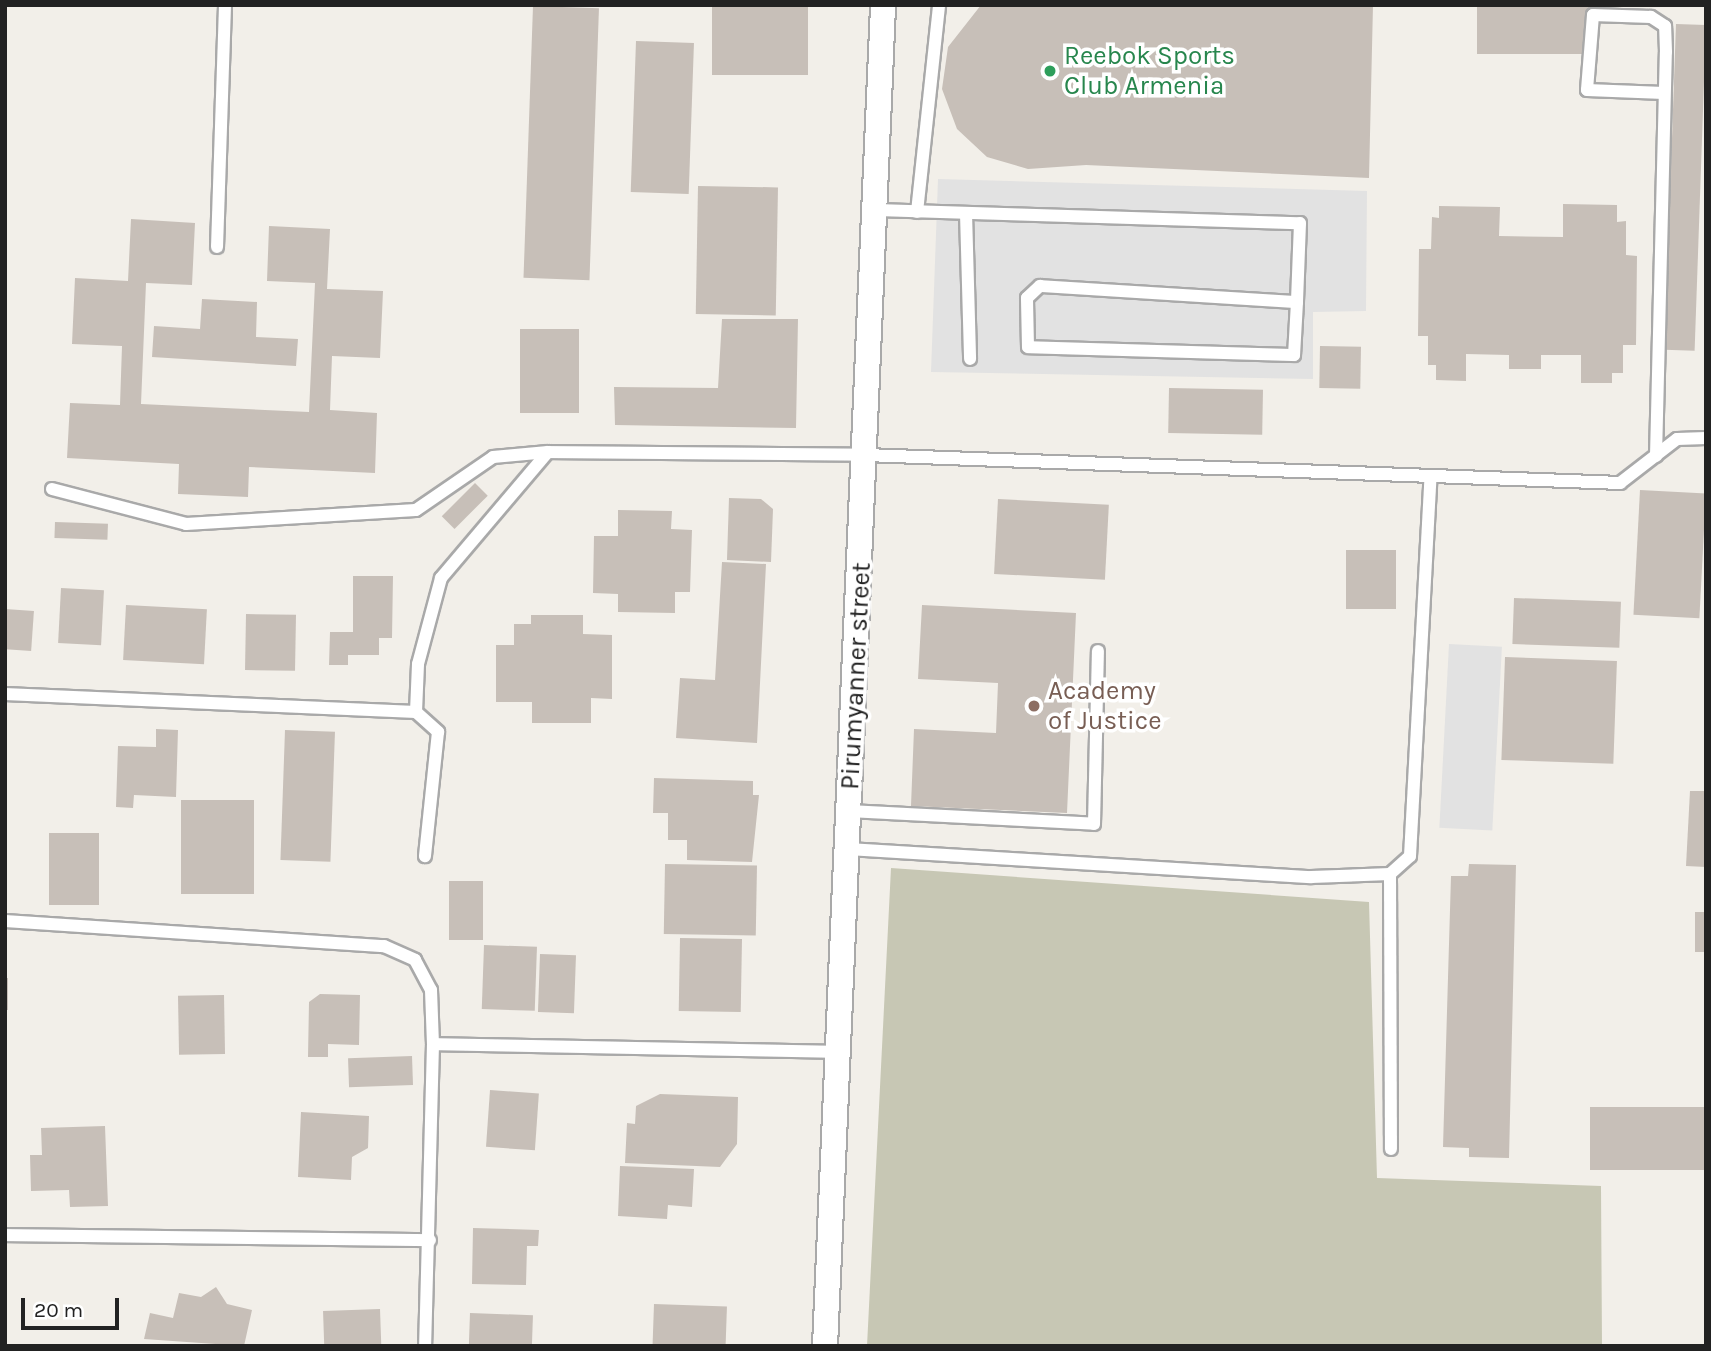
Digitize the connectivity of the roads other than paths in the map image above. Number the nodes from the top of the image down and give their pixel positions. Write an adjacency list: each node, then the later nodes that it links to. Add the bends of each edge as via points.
1 (225, 5): 8 (lane)
2 (883, 5): 5 (street, Pirumyanner street)
3 (939, 5): 6 (lane)
4 (1664, 93): 4 (lane, via 1587,90 1593,15 1651,17 1665,26); 14 (lane)
5 (875, 211): 6 (lane); 13 (street, Pirumyanner street)
6 (916, 212): 7 (lane)
7 (966, 213): 9 (lane, via 1300,223); 10 (lane)
8 (217, 247)
9 (1297, 302): 9 (lane, via 1041,285 1027,298 1028,347 1294,355)
10 (970, 359)
11 (1705, 436): 14 (lane, via 1677,439)
12 (548, 452): 13 (lane); 16 (lane, via 493,457 416,510 186,524); 19 (lane, via 440,578 418,664)
13 (865, 455): 15 (lane); 20 (street, Pirumyanner street)
14 (1656, 456): 15 (lane, via 1620,483)
15 (1430, 481): 23 (lane, via 1410,856)
16 (52, 489)
17 (1098, 651): 20 (lane, via 1094,824)
18 (5, 694): 19 (lane)
19 (416, 712): 22 (lane, via 438,732)
20 (850, 811): 21 (street, Pirumyanner street)
21 (848, 849): 23 (lane, via 1311,877); 26 (street, Pirumyanner street)
22 (425, 856)
23 (1390, 874): 27 (lane)
24 (5, 921): 25 (lane, via 401,950 425,973)
25 (433, 1044): 26 (lane); 29 (lane)
26 (838, 1052): 31 (street, Pirumyanner street)
27 (1391, 1149)
28 (5, 1235): 29 (lane)
29 (430, 1240): 30 (lane)
30 (425, 1346)
31 (825, 1346)

